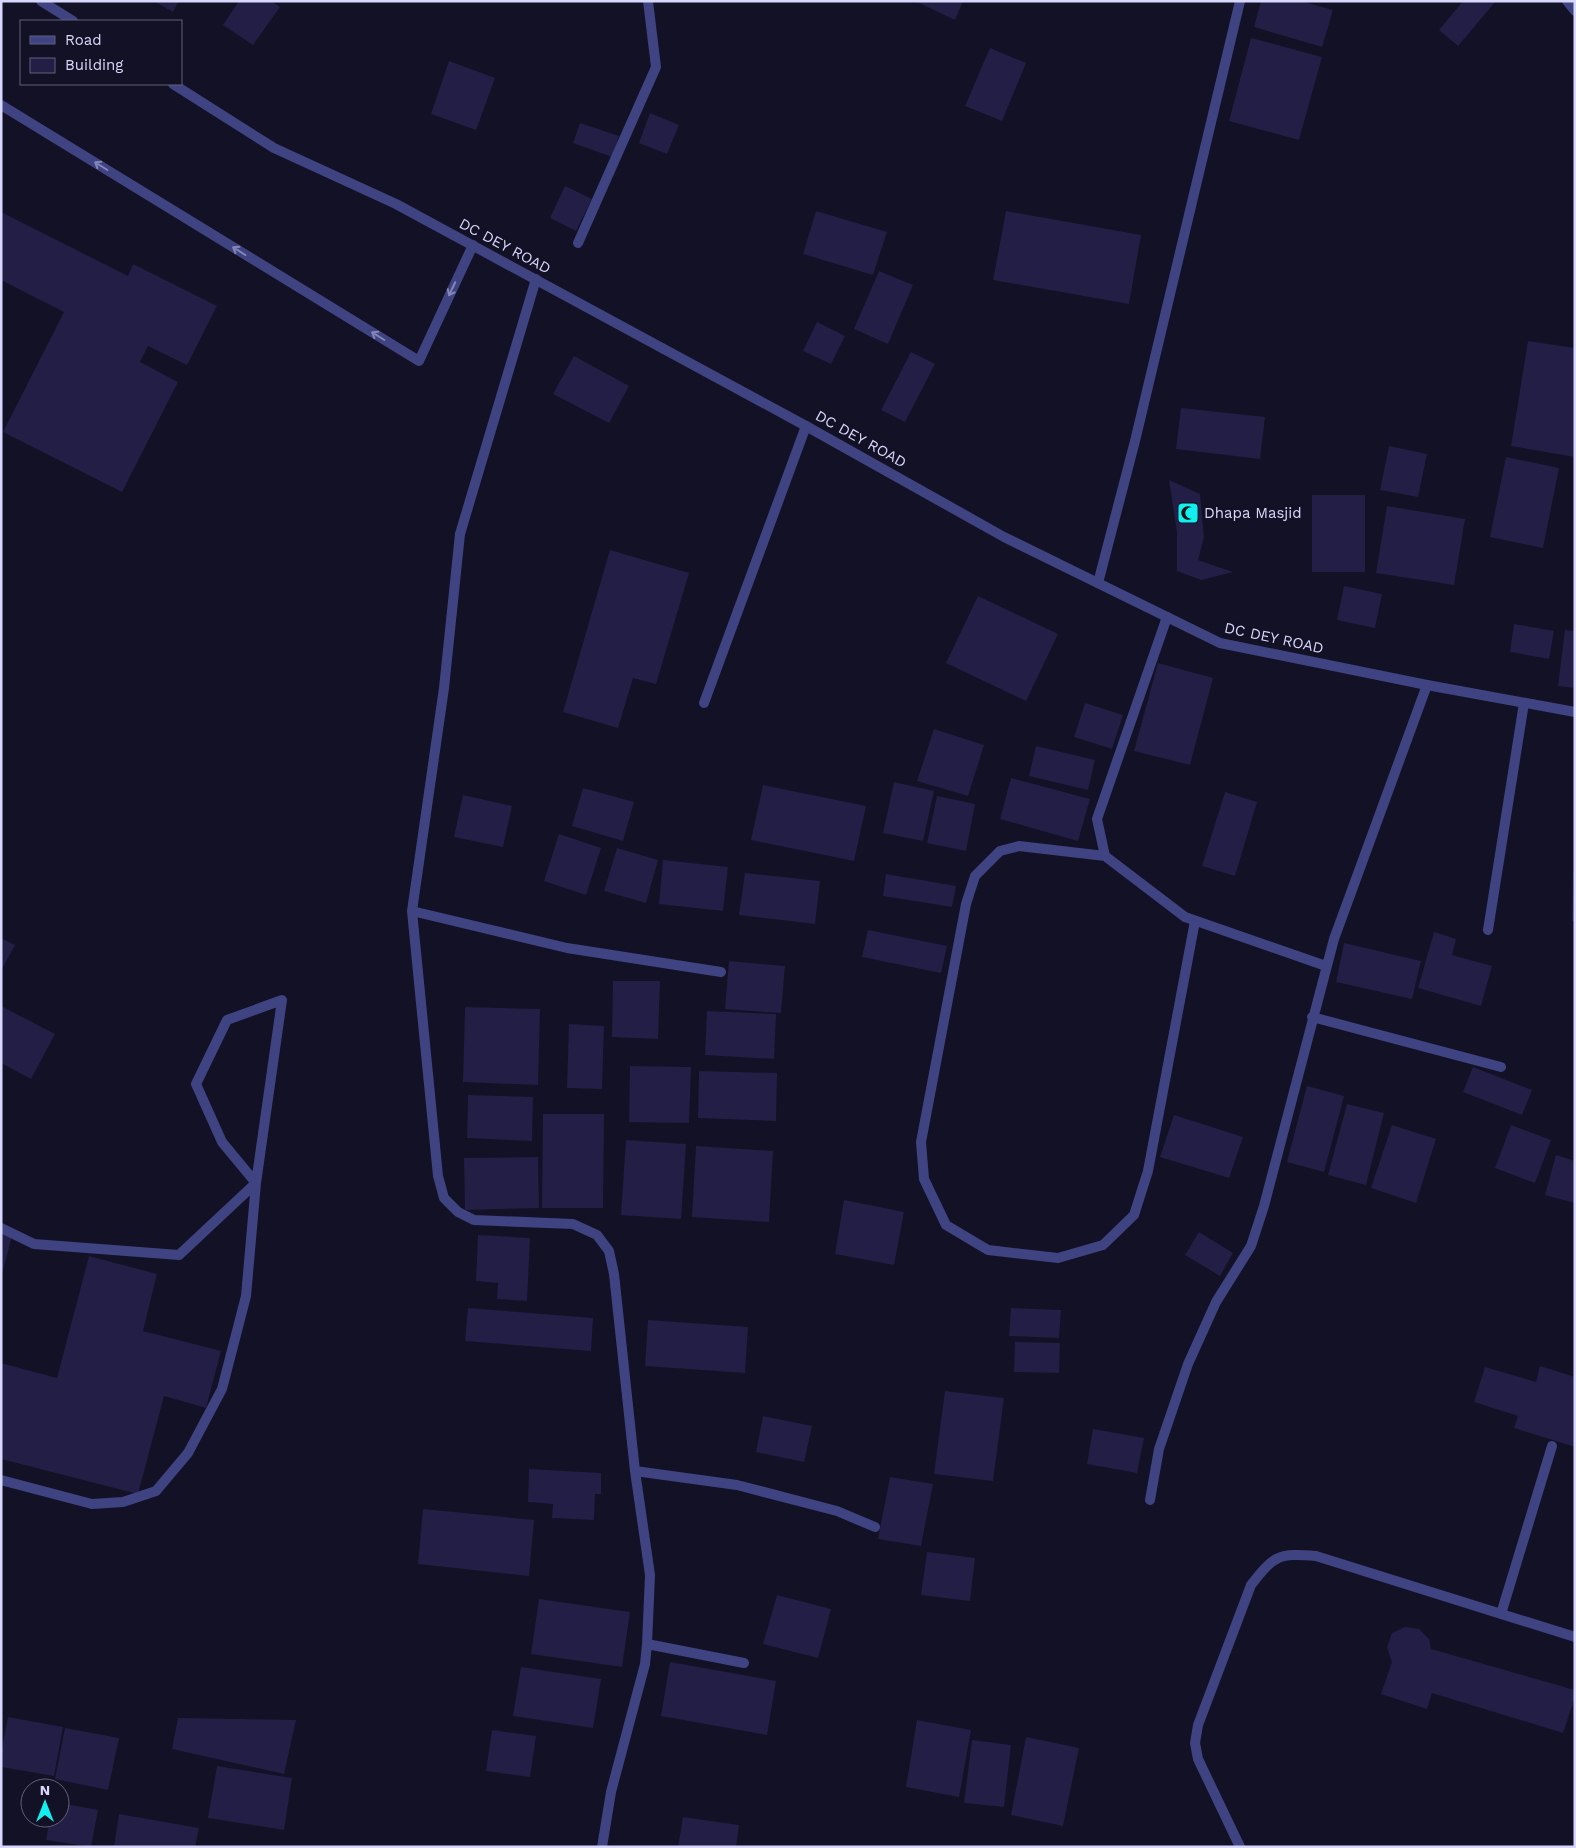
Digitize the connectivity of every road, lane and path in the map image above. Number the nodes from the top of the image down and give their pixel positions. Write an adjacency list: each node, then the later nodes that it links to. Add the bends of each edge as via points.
1 (41, 1): 6 (street)
2 (648, 1): 9 (street, via 656,67)
3 (1240, 1): 13 (street)
4 (1567, 1): 5 (street)
5 (1575, 12)
6 (71, 20)
7 (175, 85): 10 (street, DC DEY ROAD, via 274,148 396,204)
8 (1, 105): 10 (street, one-way to 8, via 419,361)
9 (578, 243)
10 (473, 245): 11 (street, DC DEY ROAD)
11 (536, 279): 12 (street, DC DEY ROAD); 20 (street, via 460,534 444,688)
12 (806, 426): 13 (street, DC DEY ROAD, via 1004,537); 16 (street)
13 (1098, 583): 14 (street, DC DEY ROAD)
14 (1167, 617): 15 (street, DC DEY ROAD, via 1220,643); 19 (street, via 1097,819)
15 (1427, 685): 17 (street, DC DEY ROAD); 23 (street)
16 (704, 703)
17 (1524, 703): 18 (street, DC DEY ROAD); 22 (street)
18 (1575, 712)
19 (1105, 856): 21 (street, via 1185,917); 21 (street, via 1019,846 1000,851 975,876 966,904 921,1142 924,1179 946,1225 988,1250 1058,1258 1103,1245 1134,1215 1148,1171)
20 (412, 911): 24 (street, via 567,948); 30 (street, via 438,1176 444,1198 458,1212 474,1220 573,1224 597,1235 609,1252)
21 (1195, 921): 23 (street)
22 (1488, 930)
23 (1326, 966): 25 (street)
24 (721, 972)
25 (1312, 1017): 26 (street); 32 (street, via 1252,1246 1216,1302 1188,1364 1159,1449)
26 (1501, 1067)
27 (256, 1183): 27 (street, via 222,1142 196,1084 227,1020 282,1000); 28 (street, via 179,1255 34,1244); 31 (street, via 246,1296 222,1390 188,1452 156,1491 123,1502 92,1504)
28 (1, 1228)
29 (1552, 1446): 34 (street)
30 (635, 1471): 33 (street, via 763,1491 837,1511); 36 (street, via 650,1575)
31 (1, 1480)
32 (1150, 1500)
33 (874, 1527)
34 (1501, 1614): 35 (street); 39 (street, via 1316,1556 1282,1556 1265,1566 1251,1585 1198,1725 1195,1743 1198,1759)
35 (1575, 1637)
36 (647, 1644): 37 (street); 38 (street, via 645,1664 611,1792)
37 (744, 1663)
38 (602, 1847)
39 (1240, 1847)

